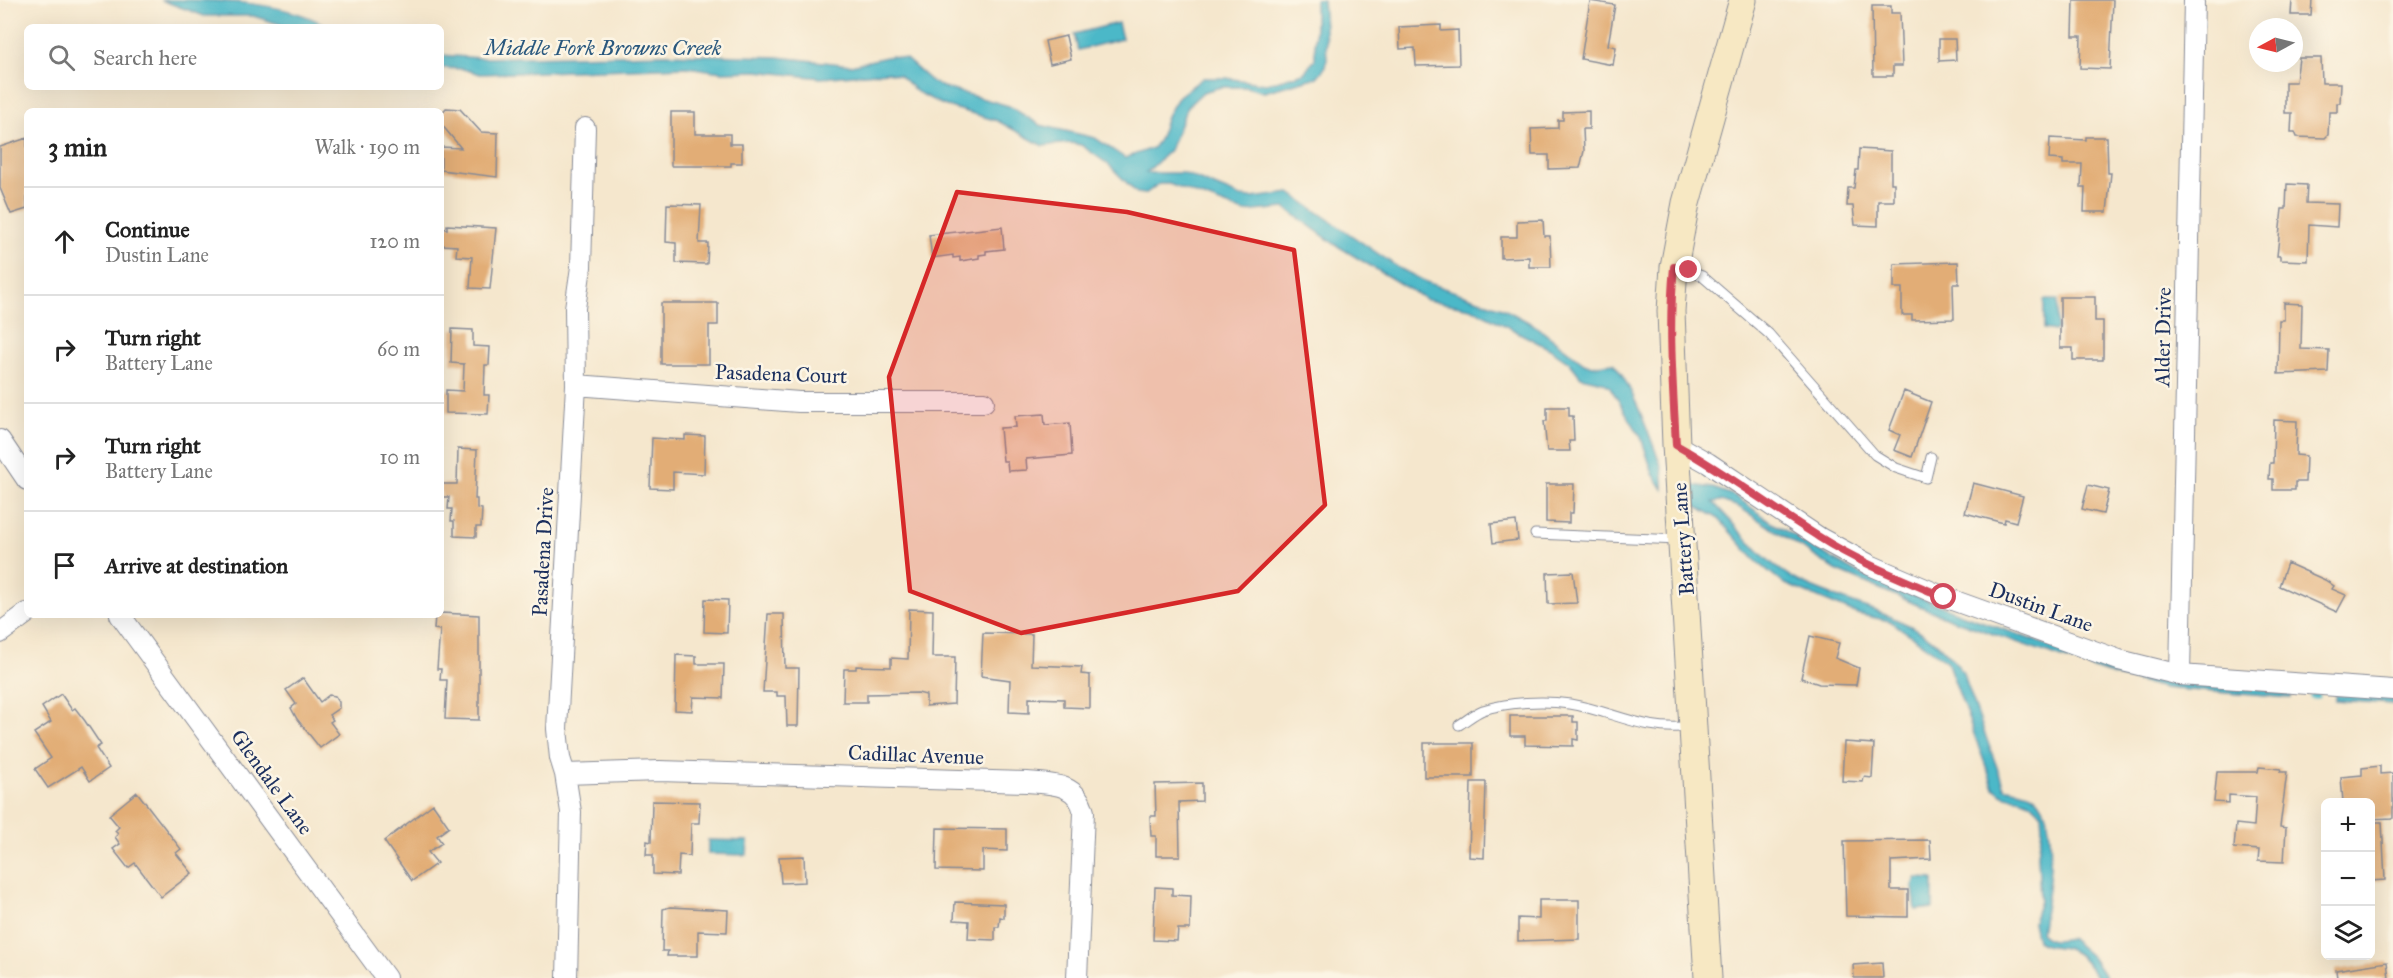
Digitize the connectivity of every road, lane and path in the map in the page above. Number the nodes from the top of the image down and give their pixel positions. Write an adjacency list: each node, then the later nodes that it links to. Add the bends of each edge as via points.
1 (1743, 0): 4 (main road, Battery Lane, via 1686,204)
2 (2194, 0): 16 (street, Alder Drive)
3 (585, 128): 5 (street, Pasadena Drive, via 581,267 575,308)
4 (1674, 267): 8 (main road, Battery Lane, via 1671,346); 9 (lane, via 1702,276 1769,334 1875,455 1896,468 1926,478)
5 (576, 386): 6 (street, Pasadena Court, via 799,402); 20 (street, Pasadena Drive, via 557,729)
6 (984, 402)
7 (0, 440): 10 (street)
8 (1676, 445): 12 (main road, Battery Lane); 16 (street, Dustin Lane, via 1820,538 1870,565 2061,640)
9 (1931, 457)
10 (24, 476)
11 (1535, 534): 12 (lane)
12 (1684, 541): 19 (main road, Battery Lane)
13 (24, 615): 15 (street)
14 (122, 618): 21 (street, Glendale Lane)
15 (0, 633)
16 (2180, 675): 17 (street, Dustin Lane)
17 (2393, 690)
18 (1460, 725): 19 (lane, via 1481,711 1519,703 1570,704 1627,722 1672,729)
19 (1694, 725): 24 (main road, Battery Lane)
20 (565, 774): 22 (street, Pasadena Drive, via 571,812); 23 (street, Cadillac Avenue, via 659,771 1064,786 1081,800 1084,812)
21 (386, 978)
22 (567, 978)
23 (1077, 978)
24 (1708, 978)

